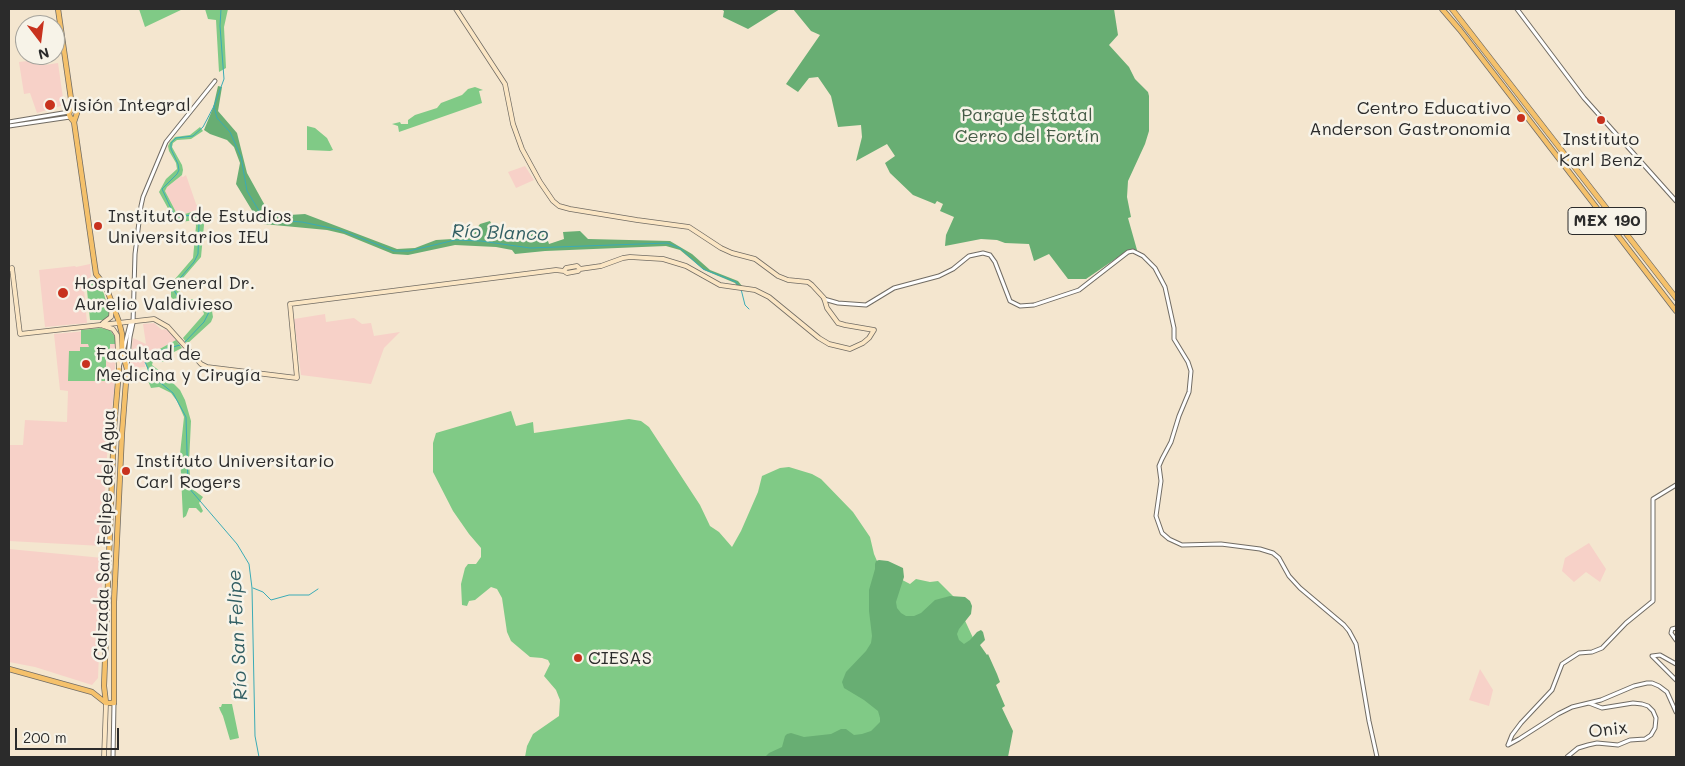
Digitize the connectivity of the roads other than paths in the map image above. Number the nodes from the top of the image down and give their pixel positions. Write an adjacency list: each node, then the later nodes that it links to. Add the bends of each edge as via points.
1 (58, 9): 7 (main road)
2 (456, 9): 14 (main road, via 505,84 522,149 540,182 559,206 689,227 728,252 756,259 784,279 808,282)
3 (1442, 9): 17 (main road, MEX 190)
4 (1452, 9): 15 (main road, MEX 190)
5 (1517, 9): 12 (street, via 1584,98)
6 (215, 81): 18 (street, via 166,142 144,197 135,254)
7 (72, 106): 8 (main road); 10 (main road, via 77,113)
8 (70, 115): 9 (street); 10 (main road); 11 (street)
9 (9, 122)
10 (74, 122): 16 (main road, via 94,267)
11 (9, 126)
12 (1676, 201)
13 (10, 269): 20 (main road, via 20,334)
14 (824, 298): 18 (main road, via 838,323 874,330 863,344 850,349 829,344 769,297 755,290 720,285 686,266 663,259 630,256 577,272 556,270 290,304 297,378 207,367 162,323 152,319); 39 (street, via 838,303 866,305 894,288 939,276 969,256 984,252 997,266 1010,301 1020,306 1034,305 1079,290 1128,252 1142,256 1155,268 1165,287 1174,339 1191,371 1189,392 1159,466 1161,481 1157,524 1168,539 1182,545 1221,544 1273,552 1300,588 1344,625 1356,644)
15 (1676, 298)
16 (112, 302): 19 (main road); 20 (main road, via 111,318)
17 (1676, 311)
18 (133, 321): 19 (main road); 21 (street); 22 (street)
19 (119, 322): 20 (main road); 21 (main road)
20 (99, 325): 23 (main road, via 111,328 117,335)
21 (123, 356): 22 (main road); 23 (street)
22 (127, 369): 31 (main road, Calzada San Felipe del Agua, via 114,602)
23 (119, 370): 30 (main road, Calzada San Felipe del Agua)
24 (1676, 484): 35 (street, via 1654,499 1652,601 1602,648 1579,653 1562,664 1552,690 1521,723 1508,745 1558,714)
25 (1676, 628): 26 (street, via 1671,633)
26 (1676, 640)
27 (1676, 664): 29 (street, via 1660,654 1652,656)
28 (9, 669): 32 (main road)
29 (1676, 680)
30 (104, 686): 31 (main road); 32 (main road); 34 (main road, Calzada San Felipe del Agua)
31 (113, 691): 33 (main road, Calzada San Felipe del Agua)
32 (92, 692): 34 (main road)
33 (114, 702): 34 (main road); 38 (street)
34 (106, 703): 37 (main road)
35 (1589, 703): 36 (street, via 1634,686 1652,683 1667,692); 40 (street, Onix, via 1602,708 1633,703 1648,706 1656,718 1655,728 1645,739 1618,745 1588,745)
36 (1676, 712)
37 (104, 757)
38 (113, 757)
39 (1377, 757)
40 (1567, 757)

